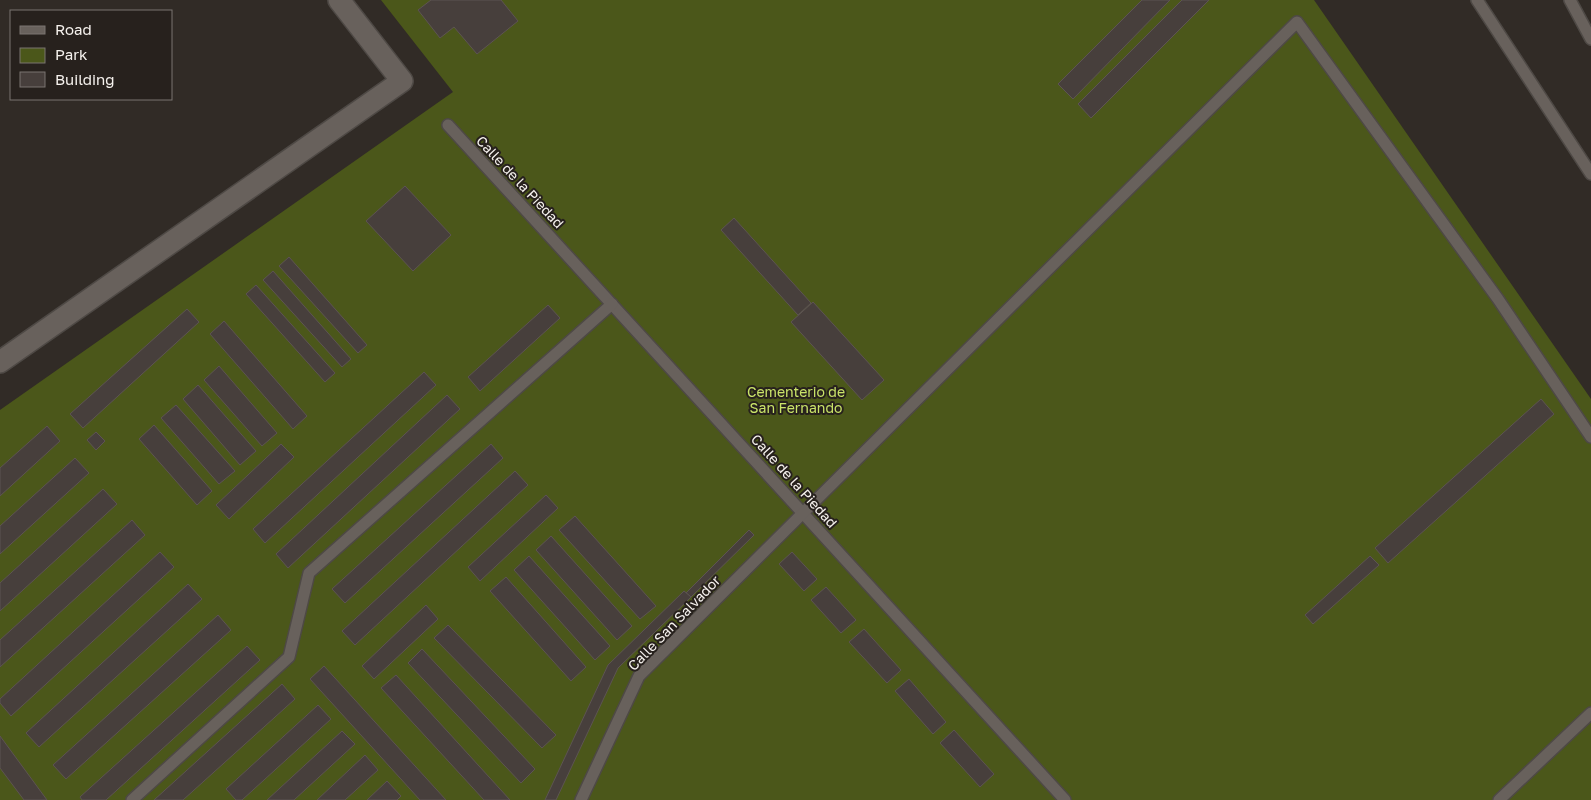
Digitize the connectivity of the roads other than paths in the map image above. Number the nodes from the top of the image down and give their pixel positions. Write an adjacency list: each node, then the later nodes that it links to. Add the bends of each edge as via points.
1 (340, 0): 8 (street, via 402,80)
2 (1478, 0): 6 (lane)
3 (1570, 0): 4 (lane)
4 (1591, 39)
5 (448, 125): 7 (lane, Calle de la Piedad)
6 (1591, 174)
7 (612, 304): 10 (lane, Calle de la Piedad); 12 (lane, via 309,573 290,657)
8 (0, 362)
9 (1591, 437): 10 (lane, Calle San Salvador, via 1498,299 1297,22)
10 (803, 513): 13 (lane, Calle San Salvador, via 639,676); 14 (lane, Calle de la Piedad)
11 (1591, 713): 15 (lane)
12 (132, 800)
13 (581, 800)
14 (1065, 800)
15 (1499, 800)

